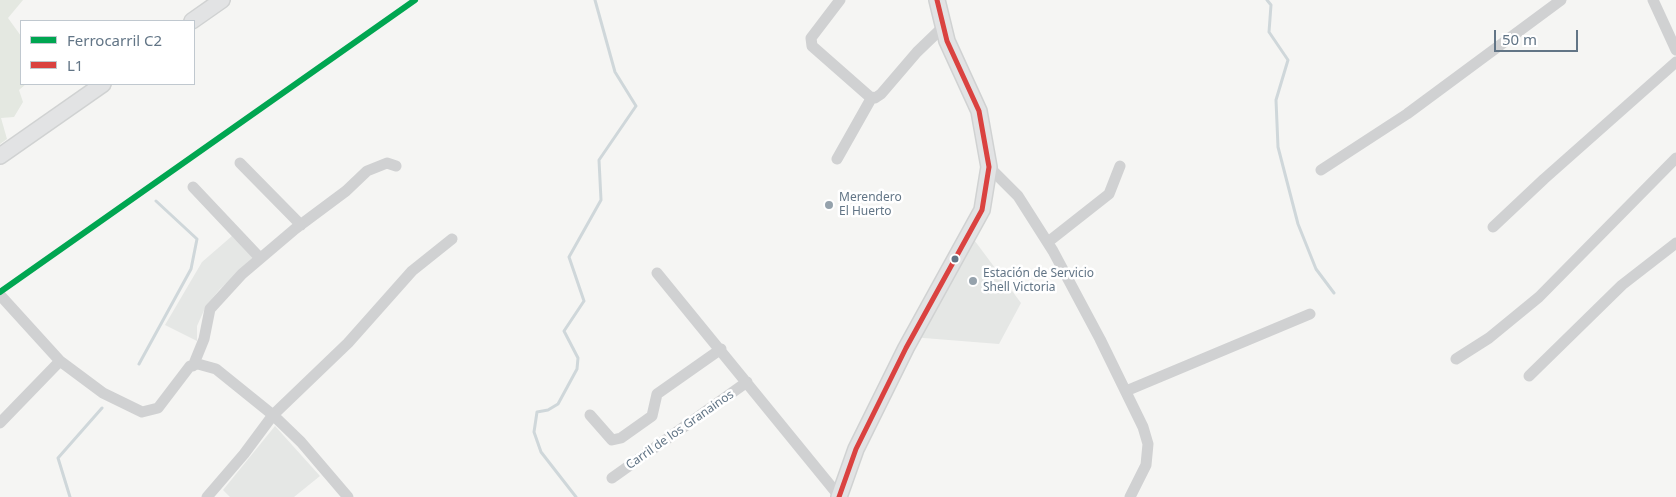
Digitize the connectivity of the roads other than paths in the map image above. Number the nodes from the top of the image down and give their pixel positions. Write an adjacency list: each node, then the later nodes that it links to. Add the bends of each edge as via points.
1 (222, 0): 6 (main road)
2 (840, 0): 11 (street, via 811,38 812,46)
3 (937, 0): 7 (main road)
4 (1561, 0): 19 (street, via 1407,114)
5 (1653, 0): 8 (street)
6 (193, 20)
7 (943, 27): 11 (street, via 881,94); 18 (main road, via 978,111)
8 (1676, 50)
9 (1676, 62): 22 (street)
10 (102, 85): 12 (main road)
11 (872, 97): 14 (street)
12 (0, 156)
13 (1676, 158): 31 (street, via 1539,297 1489,338)
14 (837, 159)
15 (240, 162): 21 (street)
16 (396, 166): 21 (street, via 387,163 366,171 346,191)
17 (1120, 166): 24 (street, via 1109,194)
18 (989, 168): 24 (street, via 1018,196); 43 (main road, via 982,210 906,348 856,449)
19 (1321, 170)
20 (193, 187): 26 (street)
21 (301, 225): 26 (street)
22 (1494, 227)
23 (452, 239): 37 (street, via 412,271 348,343)
24 (1048, 242): 36 (street)
25 (1676, 243): 34 (street, via 1622,285)
26 (260, 258): 33 (street, via 210,309 204,339)
27 (657, 274): 30 (street, Carril de los Granainos)
28 (0, 294): 32 (street)
29 (1310, 314): 36 (street)
30 (721, 349): 35 (street, Carril de los Granainos); 38 (street, via 657,394 652,416 620,438 612,440)
31 (1456, 359)
32 (60, 361): 33 (street, via 103,393 142,412 158,408); 39 (street)
33 (192, 366): 37 (street, via 198,364 216,369)
34 (1529, 376)
35 (747, 382): 40 (street, Carril de los Granainos); 43 (street, Carril de los Granainos)
36 (1126, 391): 44 (street, via 1148,444 1146,465)
37 (273, 415): 41 (street); 42 (street)
38 (590, 415)
39 (0, 423)
40 (612, 478)
41 (206, 497)
42 (348, 497)
43 (839, 497)
44 (1130, 497)

